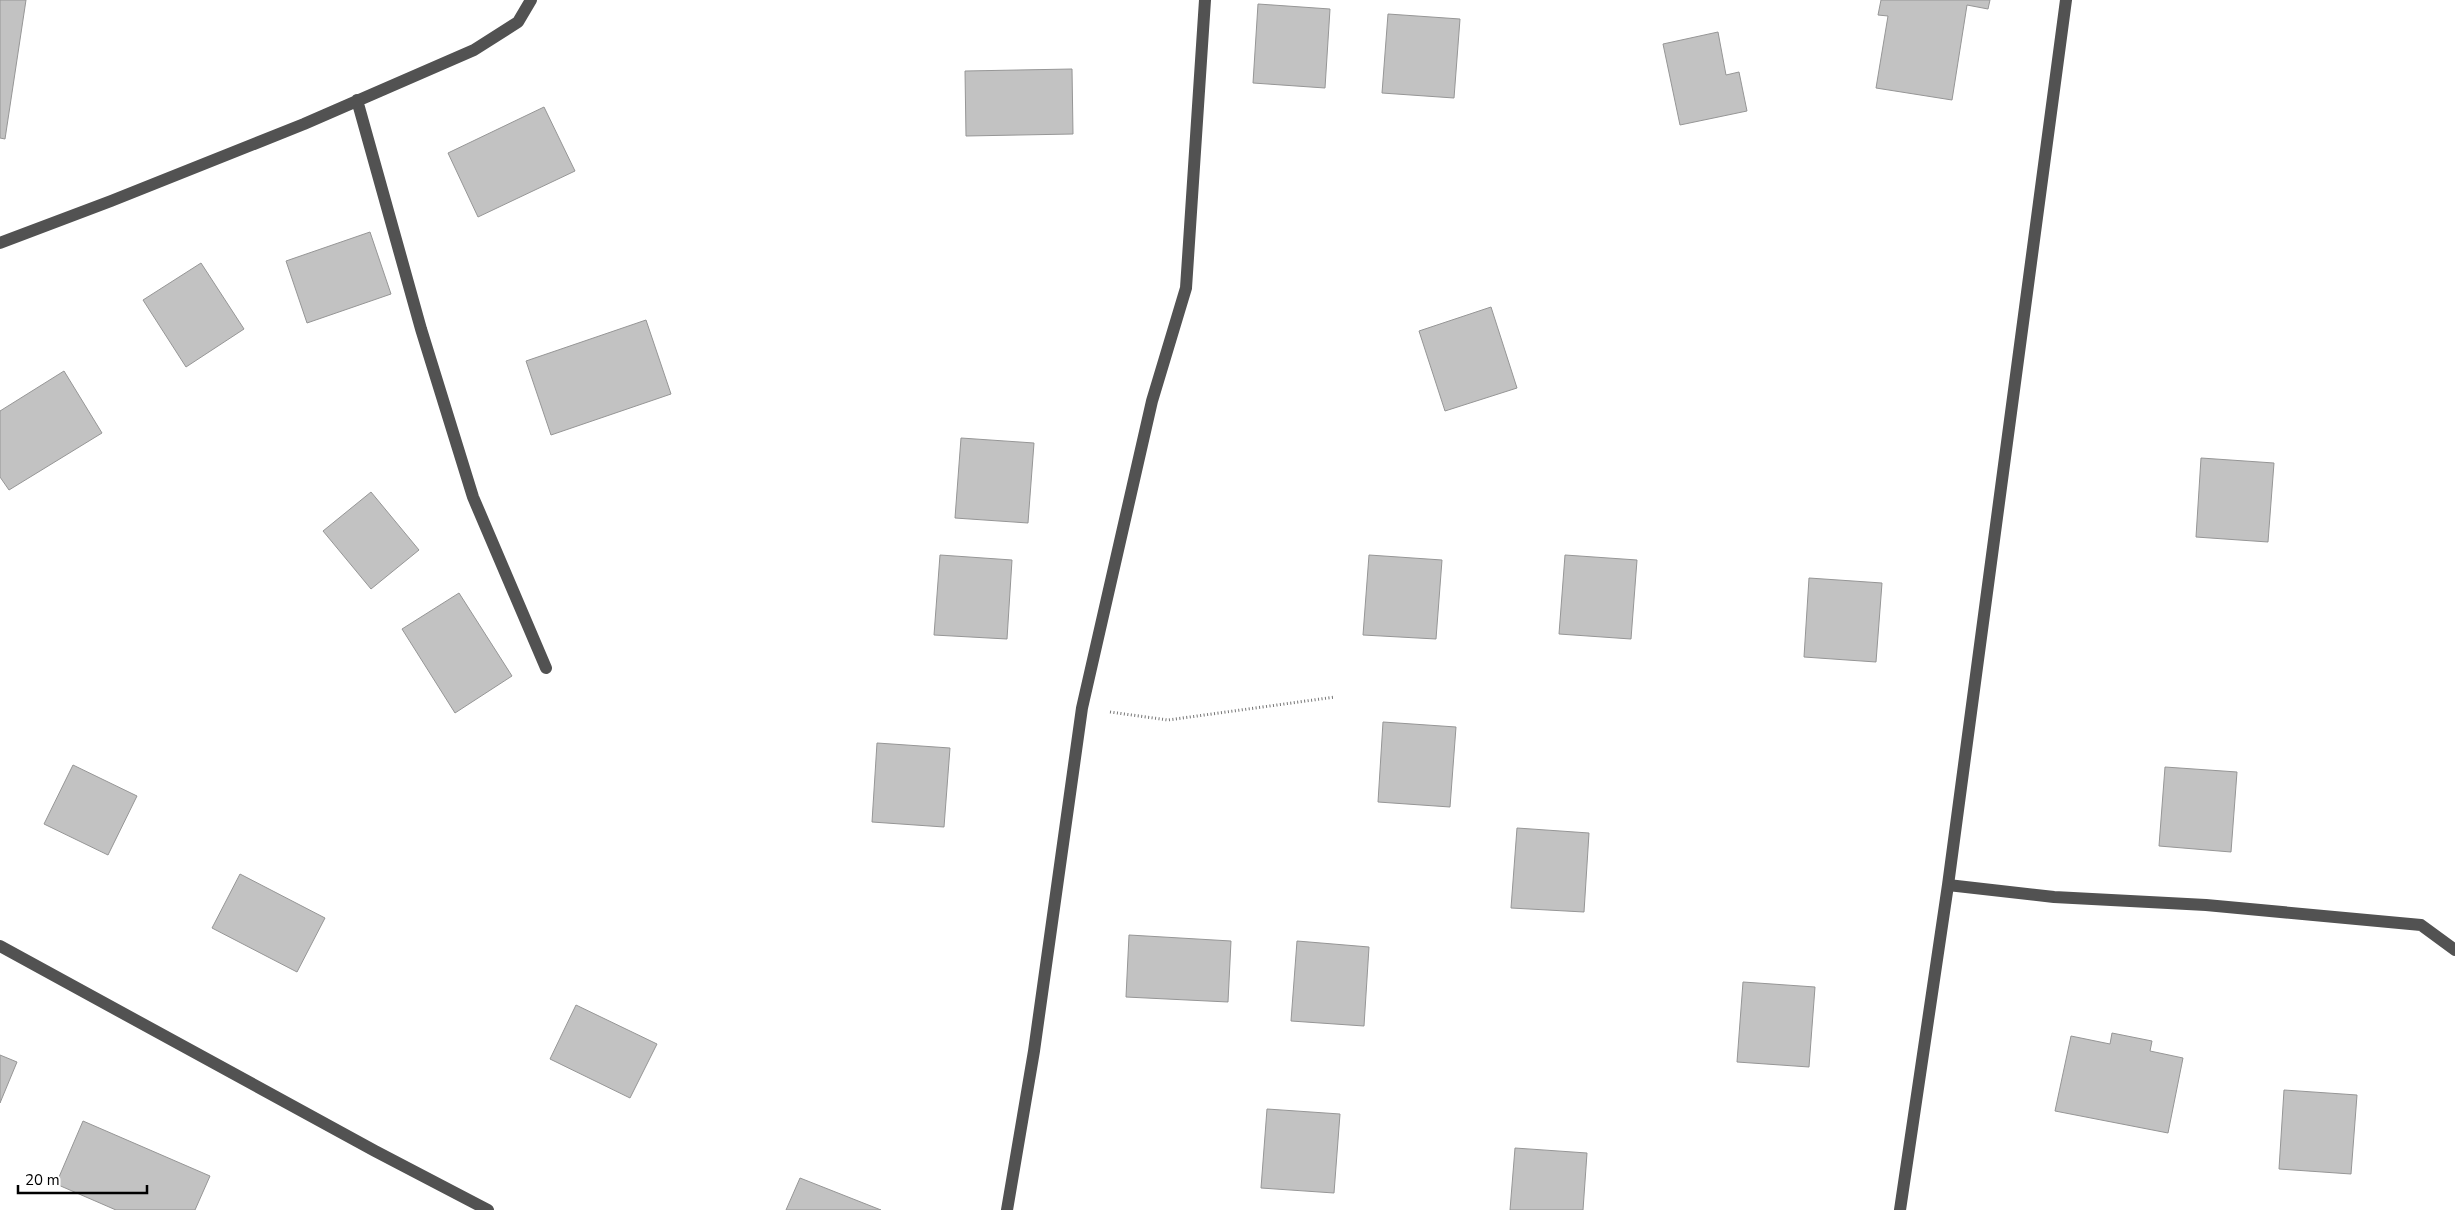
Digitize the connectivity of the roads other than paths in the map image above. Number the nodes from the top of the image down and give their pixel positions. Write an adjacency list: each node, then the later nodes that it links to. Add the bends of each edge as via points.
1 (531, 0): 4 (street, via 518,22 474,50)
2 (1205, 0): 11 (street, via 1186,288 1152,401 1082,708 1034,1051)
3 (2066, 0): 7 (street)
4 (357, 100): 5 (street, via 111,202); 6 (street, via 421,329 473,497)
5 (0, 243)
6 (546, 668)
7 (1948, 886): 9 (street, via 2421,925); 12 (street)
8 (0, 946): 10 (street)
9 (2455, 950)
10 (488, 1210)
11 (1006, 1210)
12 (1900, 1210)

